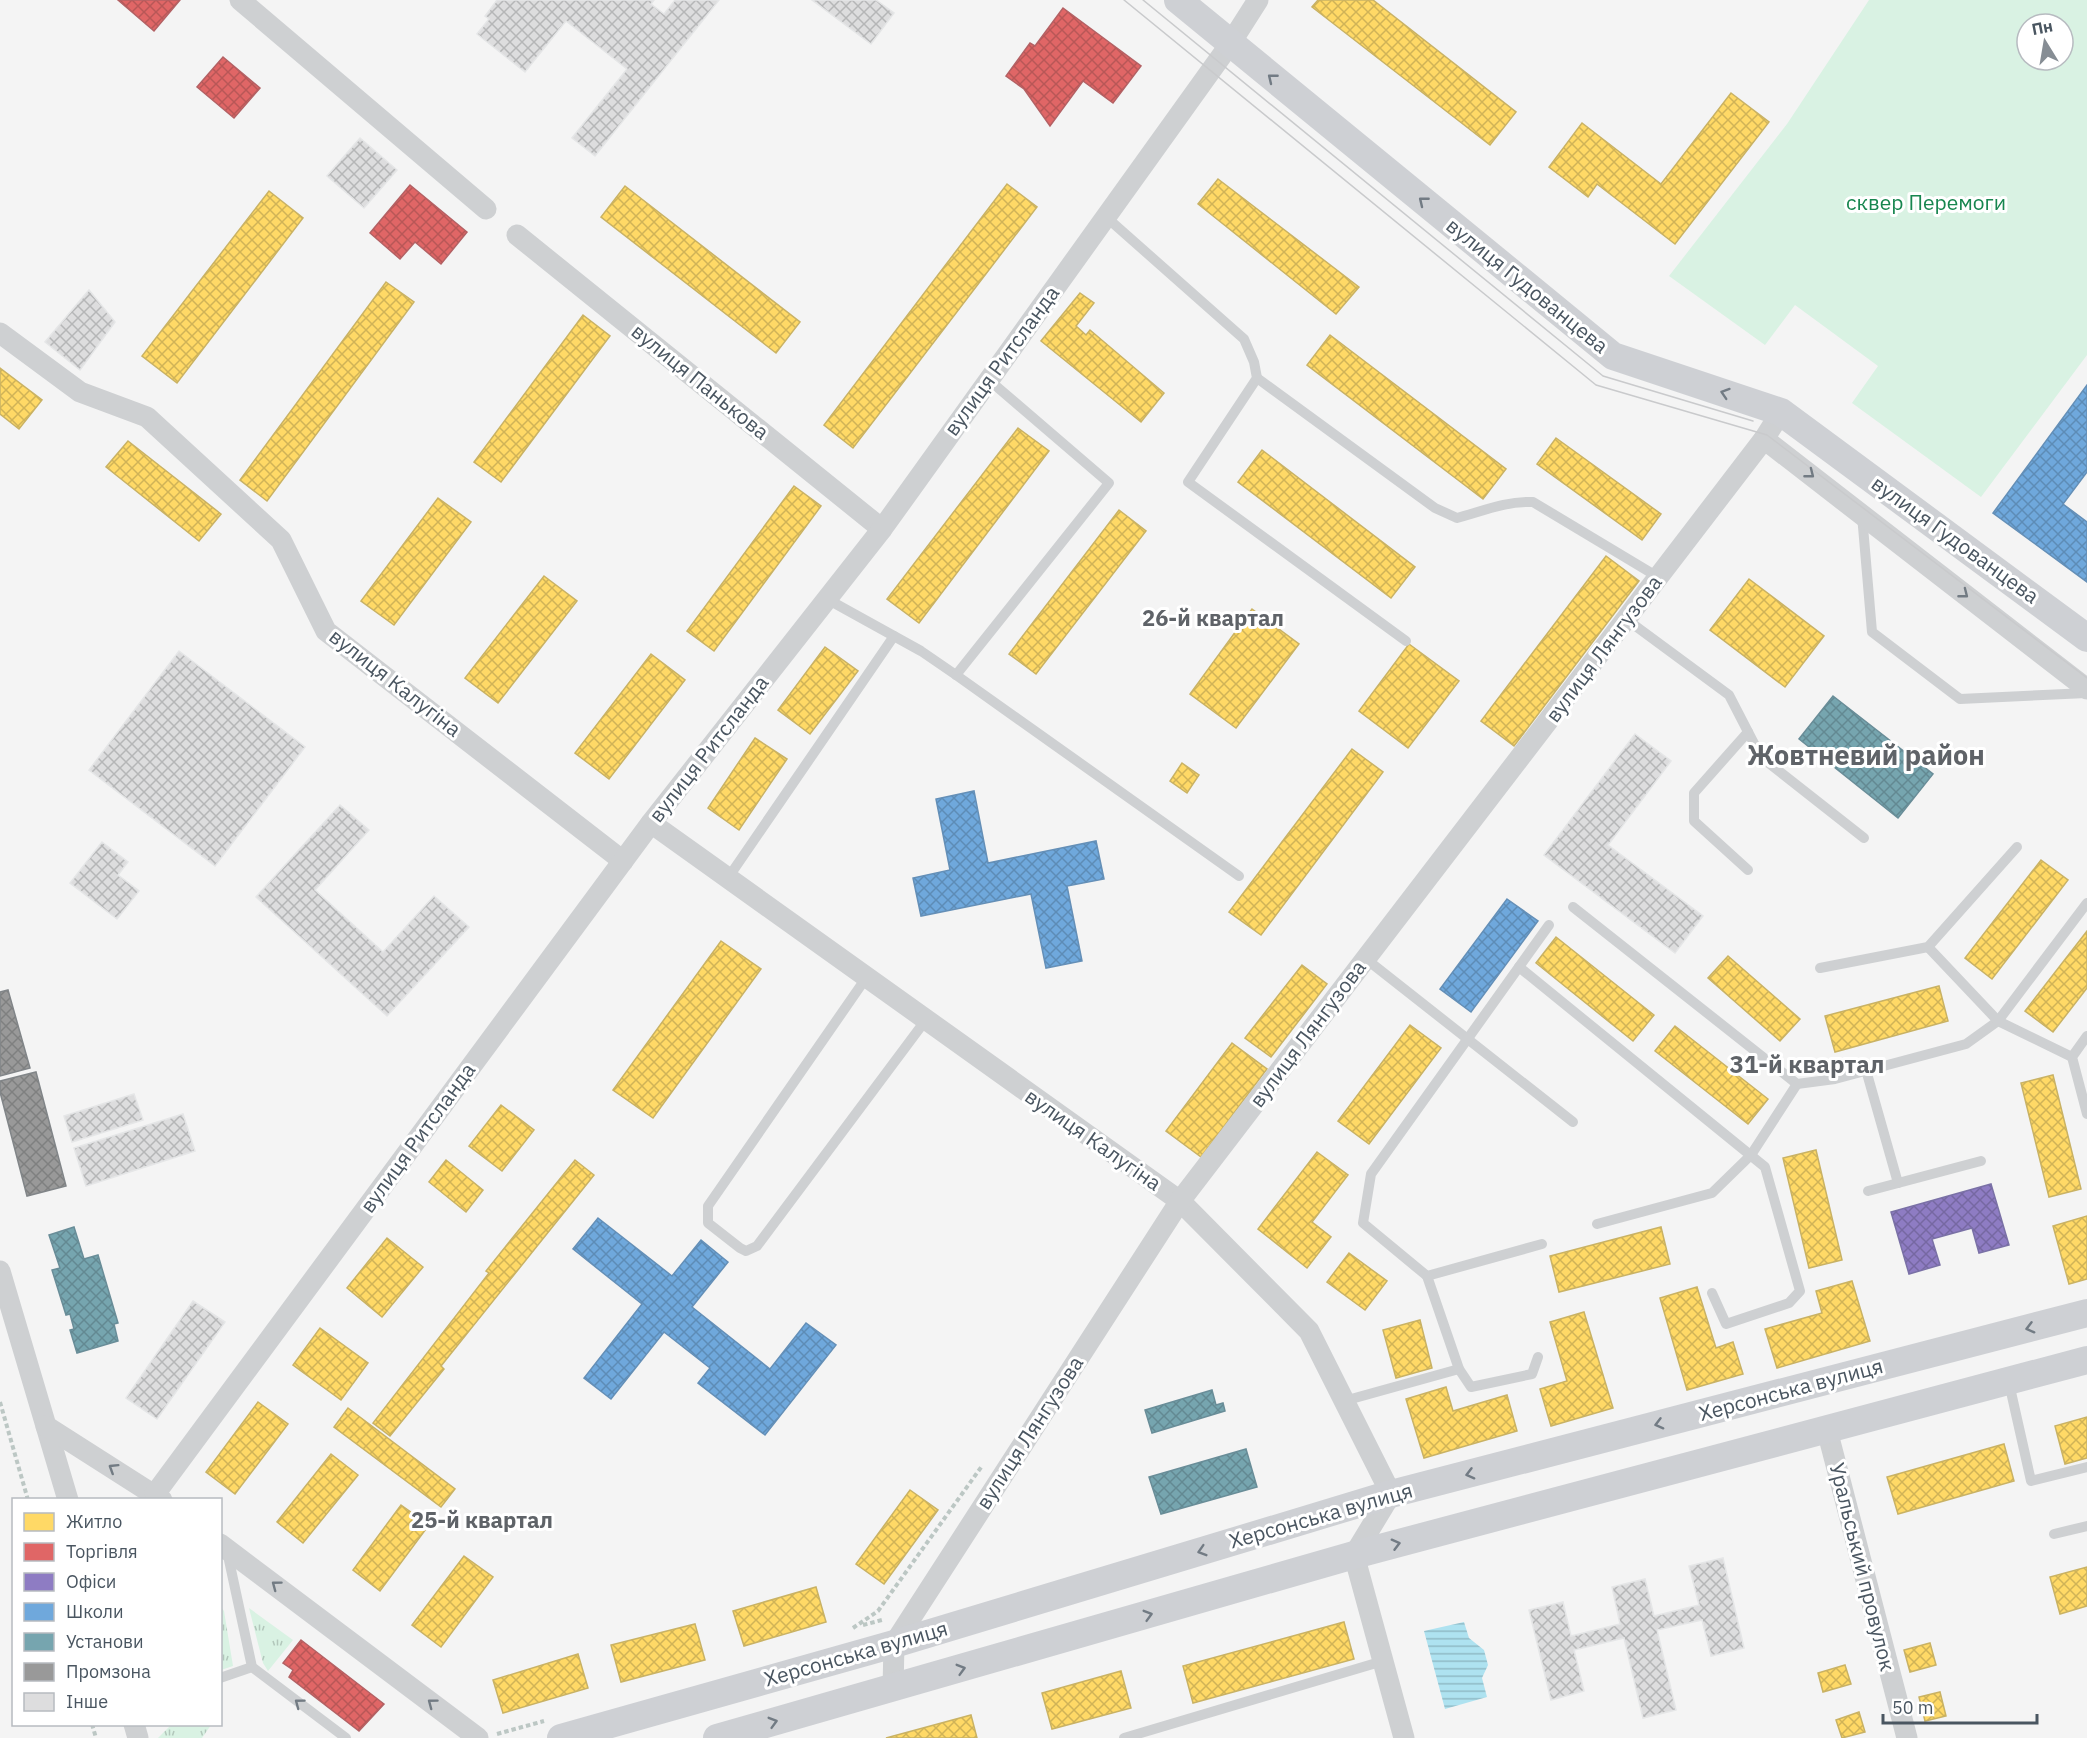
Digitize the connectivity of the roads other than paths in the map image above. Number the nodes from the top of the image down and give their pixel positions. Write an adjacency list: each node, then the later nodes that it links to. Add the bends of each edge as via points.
1 (240, 0): 5 (street)
2 (1178, 0): 4 (street, вулиця Гудованцева)
3 (1258, 0): 4 (street, вулиця Ритсланда)
4 (1230, 44): 6 (street, вулиця Ритсланда); 11 (street, вулиця Гудованцева, one-way to 4, via 1613,356)
5 (486, 209)
6 (1105, 216): 9 (lane, via 1244,339); 10 (street, вулиця Ритсланда)
7 (517, 235): 14 (street, вулиця Панькова)
8 (0, 333): 27 (street, вулиця Калугіна, via 80,392 147,417 281,540 326,631)
9 (1257, 378): 15 (lane, via 1435,508 1457,518 1514,501 1533,502); 20 (lane, via 1188,482)
10 (989, 380): 14 (street, вулиця Ритсланда); 21 (lane, via 1109,483)
11 (1781, 412): 12 (street, вулиця Лянгузова); 19 (street, вулиця Гудованцева)
12 (1764, 439): 13 (street, вулиця Гудованцева, one-way to 13); 15 (street, вулиця Лянгузова)
13 (1862, 515): 22 (street, вулиця Гудованцева, one-way to 22); 22 (lane, via 1872,632 1960,699)
14 (882, 529): 16 (street, вулиця Ритсланда)
15 (1658, 578): 17 (street, вулиця Лянгузова)
16 (827, 599): 18 (lane); 24 (street, вулиця Ритсланда)
17 (1626, 620): 23 (lane, via 1729,696); 35 (street, вулиця Лянгузова)
18 (894, 636): 21 (lane); 30 (lane)
19 (2087, 638)
20 (1406, 641)
21 (956, 675): 29 (lane)
22 (2087, 691)
23 (1748, 732): 25 (lane, via 1761,757); 28 (lane, via 1695,794 1694,821)
24 (651, 823): 27 (street, вулиця Ритсланда); 30 (street, вулиця Калугіна)
25 (1864, 838)
26 (2017, 848): 34 (lane)
27 (623, 861): 68 (street, вулиця Ритсланда)
28 (1748, 870)
29 (1239, 876)
30 (728, 878): 38 (street, вулиця Калугіна)
31 (2087, 903): 40 (lane)
32 (1573, 906): 45 (lane)
33 (1549, 925): 36 (lane)
34 (1928, 947): 37 (lane); 40 (lane)
35 (1366, 959): 42 (lane); 52 (street, вулиця Лянгузова)
36 (1519, 968): 42 (lane); 48 (lane)
37 (1820, 968)
38 (866, 978): 39 (street, вулиця Калугіна); 39 (lane, via 708,1206 708,1223 740,1248 746,1251 757,1246)
39 (925, 1021): 52 (street, вулиця Калугіна)
40 (1998, 1021): 43 (lane); 44 (lane, via 1966,1044)
41 (2087, 1036): 43 (lane)
42 (1469, 1039): 47 (lane); 56 (lane, via 1371,1174 1363,1222)
43 (2072, 1058): 46 (lane)
44 (1866, 1071): 45 (lane); 50 (lane)
45 (1797, 1083): 48 (lane)
46 (2087, 1114)
47 (1574, 1122)
48 (1751, 1155): 53 (lane, via 1712,1193); 57 (lane, via 1765,1167 1800,1291 1789,1303 1726,1324)
49 (1981, 1161): 50 (lane)
50 (1898, 1183): 51 (lane)
51 (1868, 1191)
52 (1180, 1201): 63 (street, вулиця Калугіна, via 1309,1331); 74 (street, вулиця Лянгузова)
53 (1597, 1224)
54 (1542, 1244): 56 (lane)
55 (0, 1271): 64 (street)
56 (1428, 1276): 61 (lane)
57 (1712, 1293)
58 (2087, 1313): 67 (street, Херсонська вулиця, one-way to 67)
59 (1538, 1357): 61 (lane, via 1532,1374 1472,1387)
60 (2087, 1360): 62 (street, Херсонська вулиця)
61 (1459, 1369): 63 (lane)
62 (2009, 1381): 65 (street, Херсонська вулиця); 66 (lane, via 2031,1481)
63 (1344, 1401): 67 (street, вулиця Калугіна)
64 (46, 1426): 68 (street, one-way to 64); 69 (street)
65 (1827, 1430): 73 (street, Херсонська вулиця, one-way to 65); 85 (street, Уральський провулок)
66 (2087, 1467)
67 (1391, 1494): 73 (street); 74 (street, Херсонська вулиця, one-way to 74)
68 (159, 1497)
69 (67, 1498)
70 (2087, 1526): 71 (lane)
71 (2054, 1534)
72 (223, 1546): 76 (lane); 80 (street, one-way to 72)
73 (1354, 1555): 75 (street); 78 (street, Херсонська вулиця, one-way to 73)
74 (894, 1644): 78 (street); 81 (street, Херсонська вулиця)
75 (1383, 1661): 83 (lane); 84 (street)
76 (252, 1667): 77 (lane); 79 (lane, one-way to 76)
77 (222, 1677)
78 (893, 1689): 82 (street, Херсонська вулиця, one-way to 78)
79 (346, 1738)
80 (478, 1738)
81 (561, 1738)
82 (717, 1738)
83 (1124, 1738)
84 (1404, 1738)
85 (1906, 1738)

